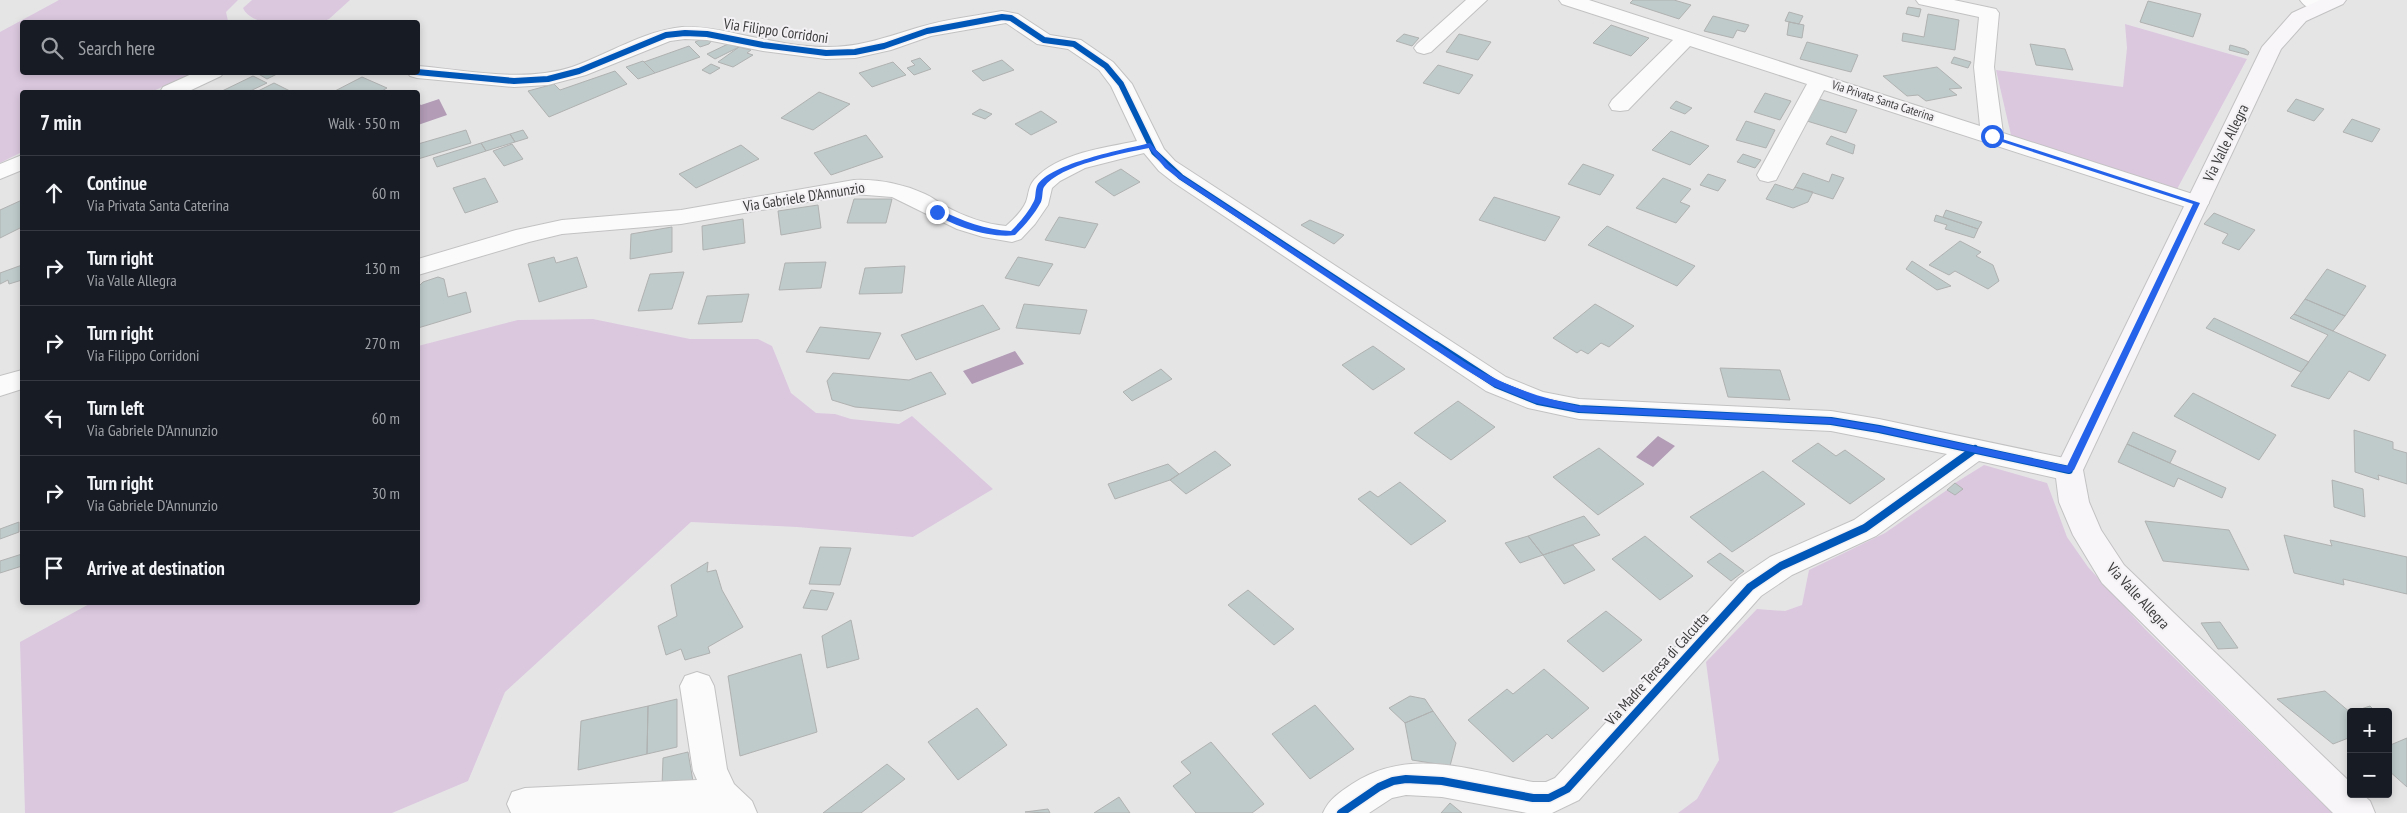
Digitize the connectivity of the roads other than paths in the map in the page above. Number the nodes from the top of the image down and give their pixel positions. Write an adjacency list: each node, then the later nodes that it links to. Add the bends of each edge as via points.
1 (1477, 0): 6 (street)
2 (1569, 0): 5 (street, Via Privata Santa Caterina)
3 (1926, 0): 12 (street, via 1989,13 1984,67)
4 (2322, 2): 17 (main road, Via Valle Allegra, via 2298,17 2272,47)
5 (1687, 37): 9 (street, Via Privata Santa Caterina); 11 (street)
6 (1424, 48)
7 (420, 72): 13 (street, Via Filippo Corridoni, via 476,79 548,80 579,72 666,35 685,33 707,34 763,46 826,53 855,52 927,31 1002,17 1012,18 1044,40 1074,44 1106,66 1115,76)
8 (208, 75): 10 (street)
9 (1819, 80): 12 (street, Via Privata Santa Caterina); 16 (street)
10 (175, 90)
11 (1620, 105)
12 (1992, 136): 17 (street, Via Privata Santa Caterina)
13 (1150, 145): 18 (street, Via Gabriele D'Annunzio, via 1060,171 1041,186 1038,200 1026,220 1012,234 991,233 957,221 915,198 896,192 875,186 854,187 681,217 562,227); 21 (street, Via Filippo Corridoni, via 1181,177 1466,366 1496,384 1538,400 1579,409 1831,421)
14 (20, 163): 15 (street)
15 (0, 172)
16 (1768, 175)
17 (2197, 203): 22 (main road, Via Valle Allegra)
18 (420, 266)
19 (20, 381): 20 (street)
20 (0, 386)
21 (1975, 449): 22 (street, Via Filippo Corridoni); 26 (street, Via Madre Teresa di Calcutta, via 1866,528 1781,566 1750,587 1567,789 1549,798 1533,798 1413,777 1374,789)
22 (2069, 470): 27 (main road, Via Valle Allegra, via 2074,502 2088,535 2113,574)
23 (697, 686): 25 (street, via 710,772)
24 (525, 804): 25 (street)
25 (731, 804)
26 (1341, 813)
27 (2357, 813)

